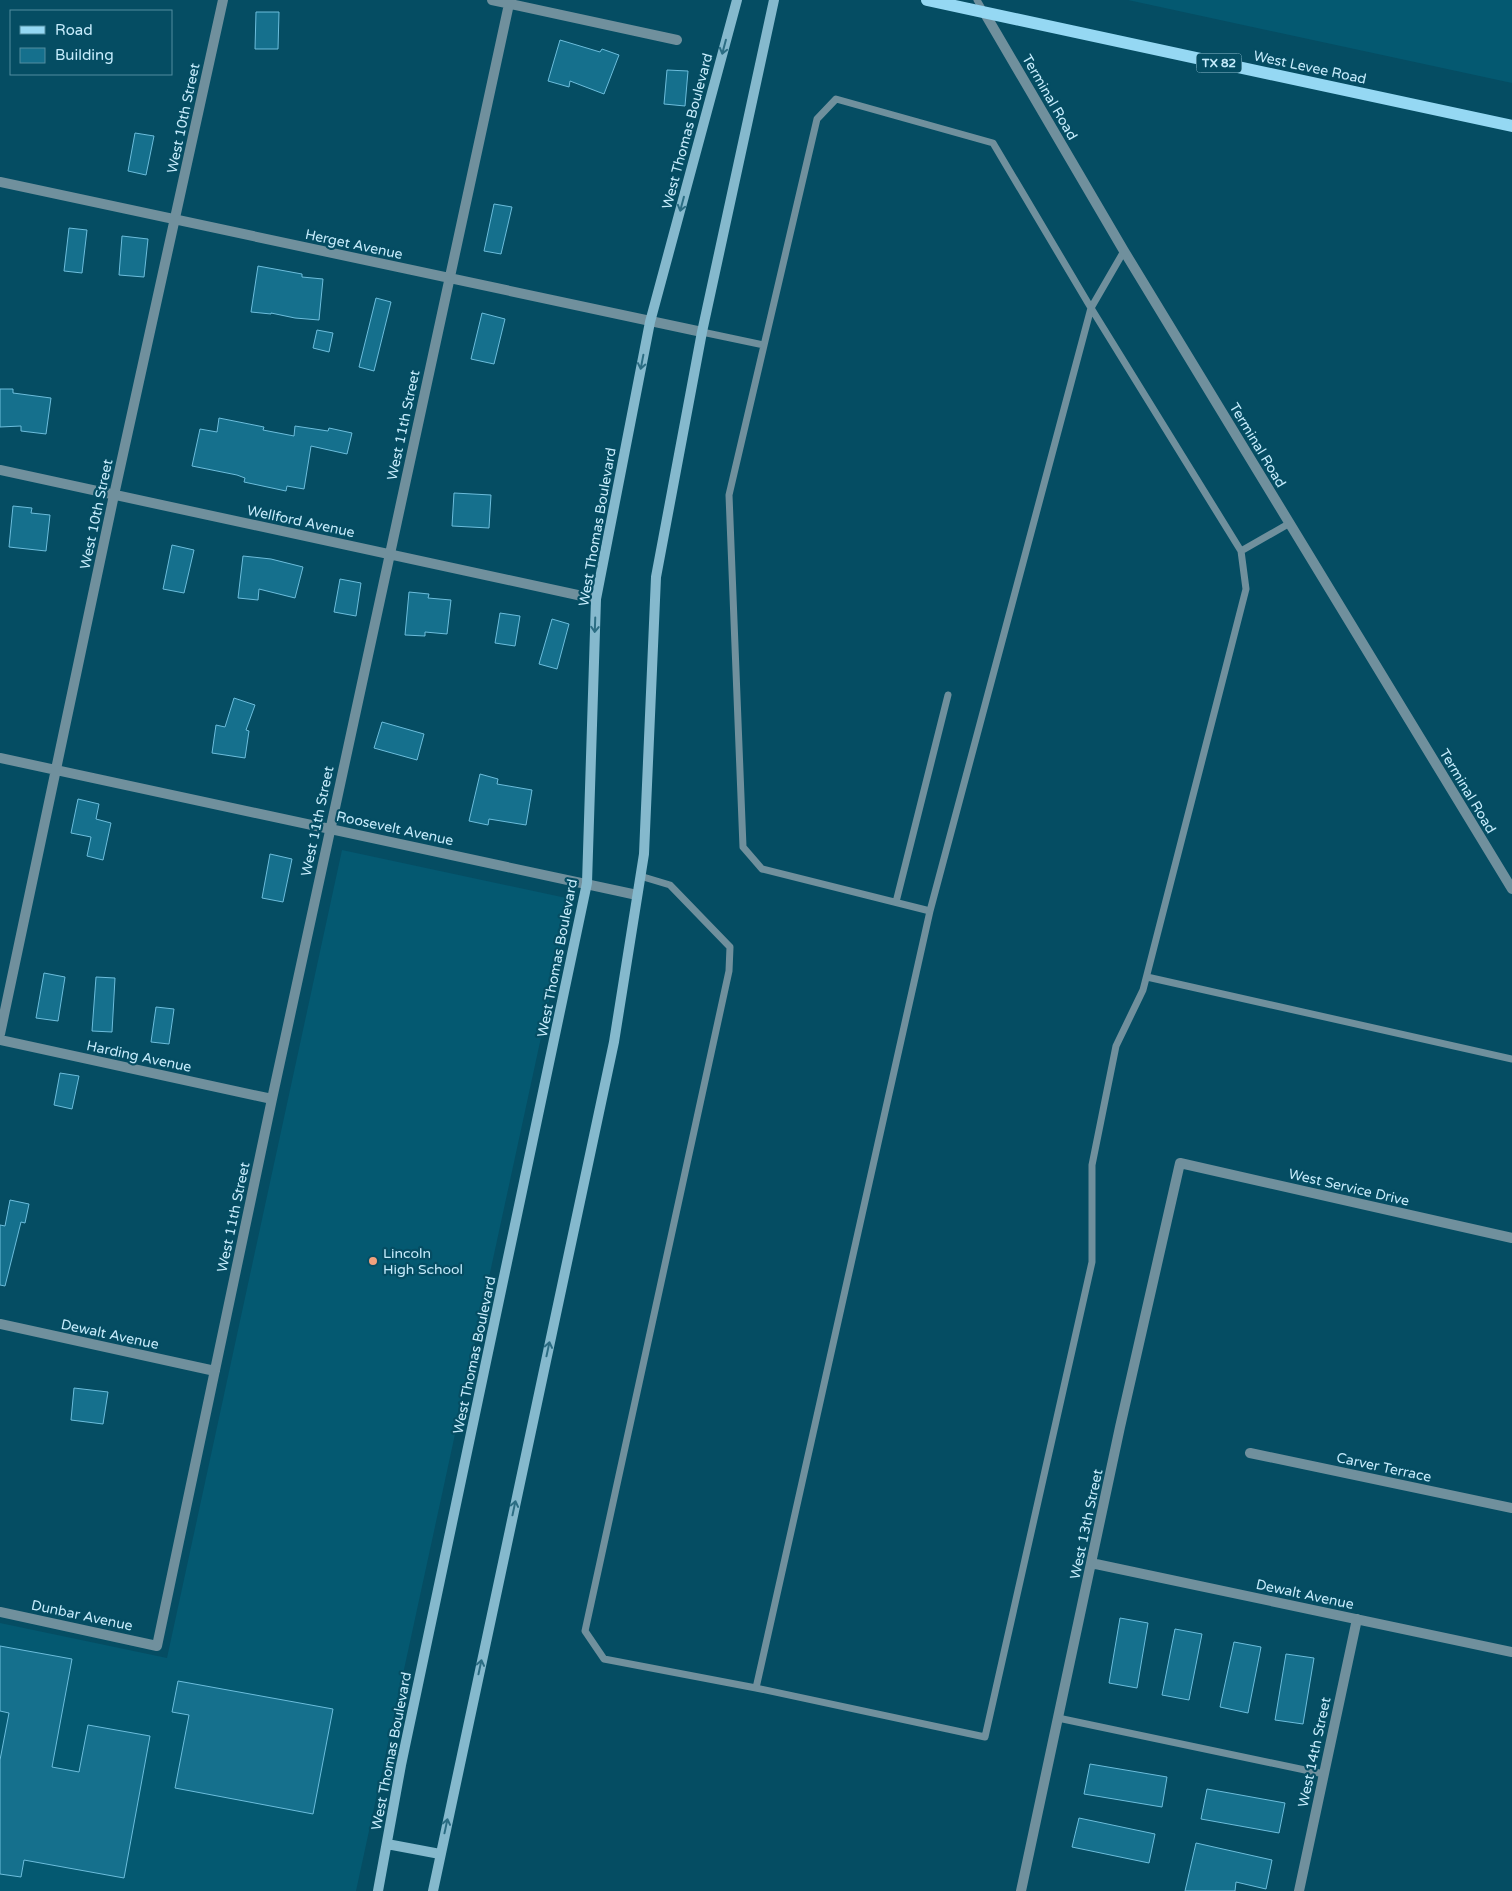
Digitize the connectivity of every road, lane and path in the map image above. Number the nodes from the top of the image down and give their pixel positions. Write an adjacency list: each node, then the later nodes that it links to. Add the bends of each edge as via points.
1 (223, 0): 12 (street, West 10th Street)
2 (492, 0): 7 (street)
3 (736, 0): 16 (street, West Thomas Boulevard, one-way to 16)
4 (774, 0): 17 (street)
5 (926, 0): 8 (main road, West Levee Road / TX 82)
6 (977, 0): 8 (lane)
7 (509, 4): 9 (street); 14 (street, West 11th Street)
8 (984, 12): 10 (main road, West Levee Road / TX 82); 13 (street, Terminal Road)
9 (677, 40)
10 (1512, 126)
11 (0, 182): 12 (street, Herget Avenue)
12 (174, 220): 14 (street, Herget Avenue); 20 (street, West 10th Street)
13 (1124, 251): 15 (lane); 21 (street, Terminal Road)
14 (448, 279): 16 (street, Herget Avenue); 23 (street, West 11th Street)
15 (1091, 308): 18 (lane, via 993,143 836,99 817,120); 22 (lane); 34 (lane)
16 (650, 322): 17 (street, Herget Avenue); 24 (street, West Thomas Boulevard, one-way to 24)
17 (702, 332): 18 (lane); 29 (street, via 656,577 644,854)
18 (764, 345): 33 (lane, via 729,495 743,847 762,869)
19 (0, 470): 20 (street, Wellford Avenue)
20 (114, 495): 23 (street, Wellford Avenue); 27 (street, West 10th Street)
21 (1290, 523): 22 (lane); 31 (street, Terminal Road)
22 (1241, 551): 35 (lane, via 1246,589)
23 (389, 554): 24 (street, Wellford Avenue); 28 (street, West 11th Street)
24 (596, 599): 30 (street, West Thomas Boulevard, one-way to 30)
25 (948, 695): 33 (lane)
26 (0, 758): 27 (street, Roosevelt Avenue)
27 (56, 770): 28 (street, Roosevelt Avenue); 36 (street, West 10th Street)
28 (330, 829): 30 (street, Roosevelt Avenue); 39 (street, West 11th Street)
29 (640, 876): 32 (street); 51 (lane, via 670,885 730,947 729,971 585,1631 604,1659)
30 (587, 883): 32 (street, Roosevelt Avenue); 54 (street, West Thomas Boulevard)
31 (1512, 889)
32 (637, 895): 55 (street, one-way to 32, via 614,1042)
33 (896, 902): 34 (lane)
34 (930, 911): 51 (lane)
35 (1147, 977): 38 (lane); 51 (lane, via 1144,990 1116,1046 1092,1164 1092,1262 985,1736)
36 (0, 1034)
37 (0, 1040): 39 (street, Harding Avenue)
38 (1512, 1059)
39 (272, 1098): 43 (street, West 11th Street)
40 (1180, 1163): 41 (street, West Service Drive); 46 (street, West 13th Street)
41 (1512, 1238)
42 (0, 1324): 43 (street, Dewalt Avenue)
43 (215, 1371): 49 (street, West 11th Street)
44 (1250, 1453): 45 (street, Carver Terrace)
45 (1512, 1508)
46 (1091, 1563): 48 (street, Dewalt Avenue); 52 (street, West 13th Street)
47 (0, 1612): 49 (street, Dunbar Avenue)
48 (1357, 1619): 50 (street, Dewalt Avenue); 53 (street, West 14th Street)
49 (157, 1646)
50 (1512, 1652)
51 (756, 1688)
52 (1058, 1718): 53 (lane); 58 (street, West 13th Street)
53 (1324, 1774): 59 (street, West 14th Street)
54 (387, 1844): 55 (street); 56 (street, West Thomas Boulevard)
55 (440, 1854): 57 (street)
56 (378, 1891)
57 (433, 1891)
58 (1021, 1891)
59 (1298, 1891)

